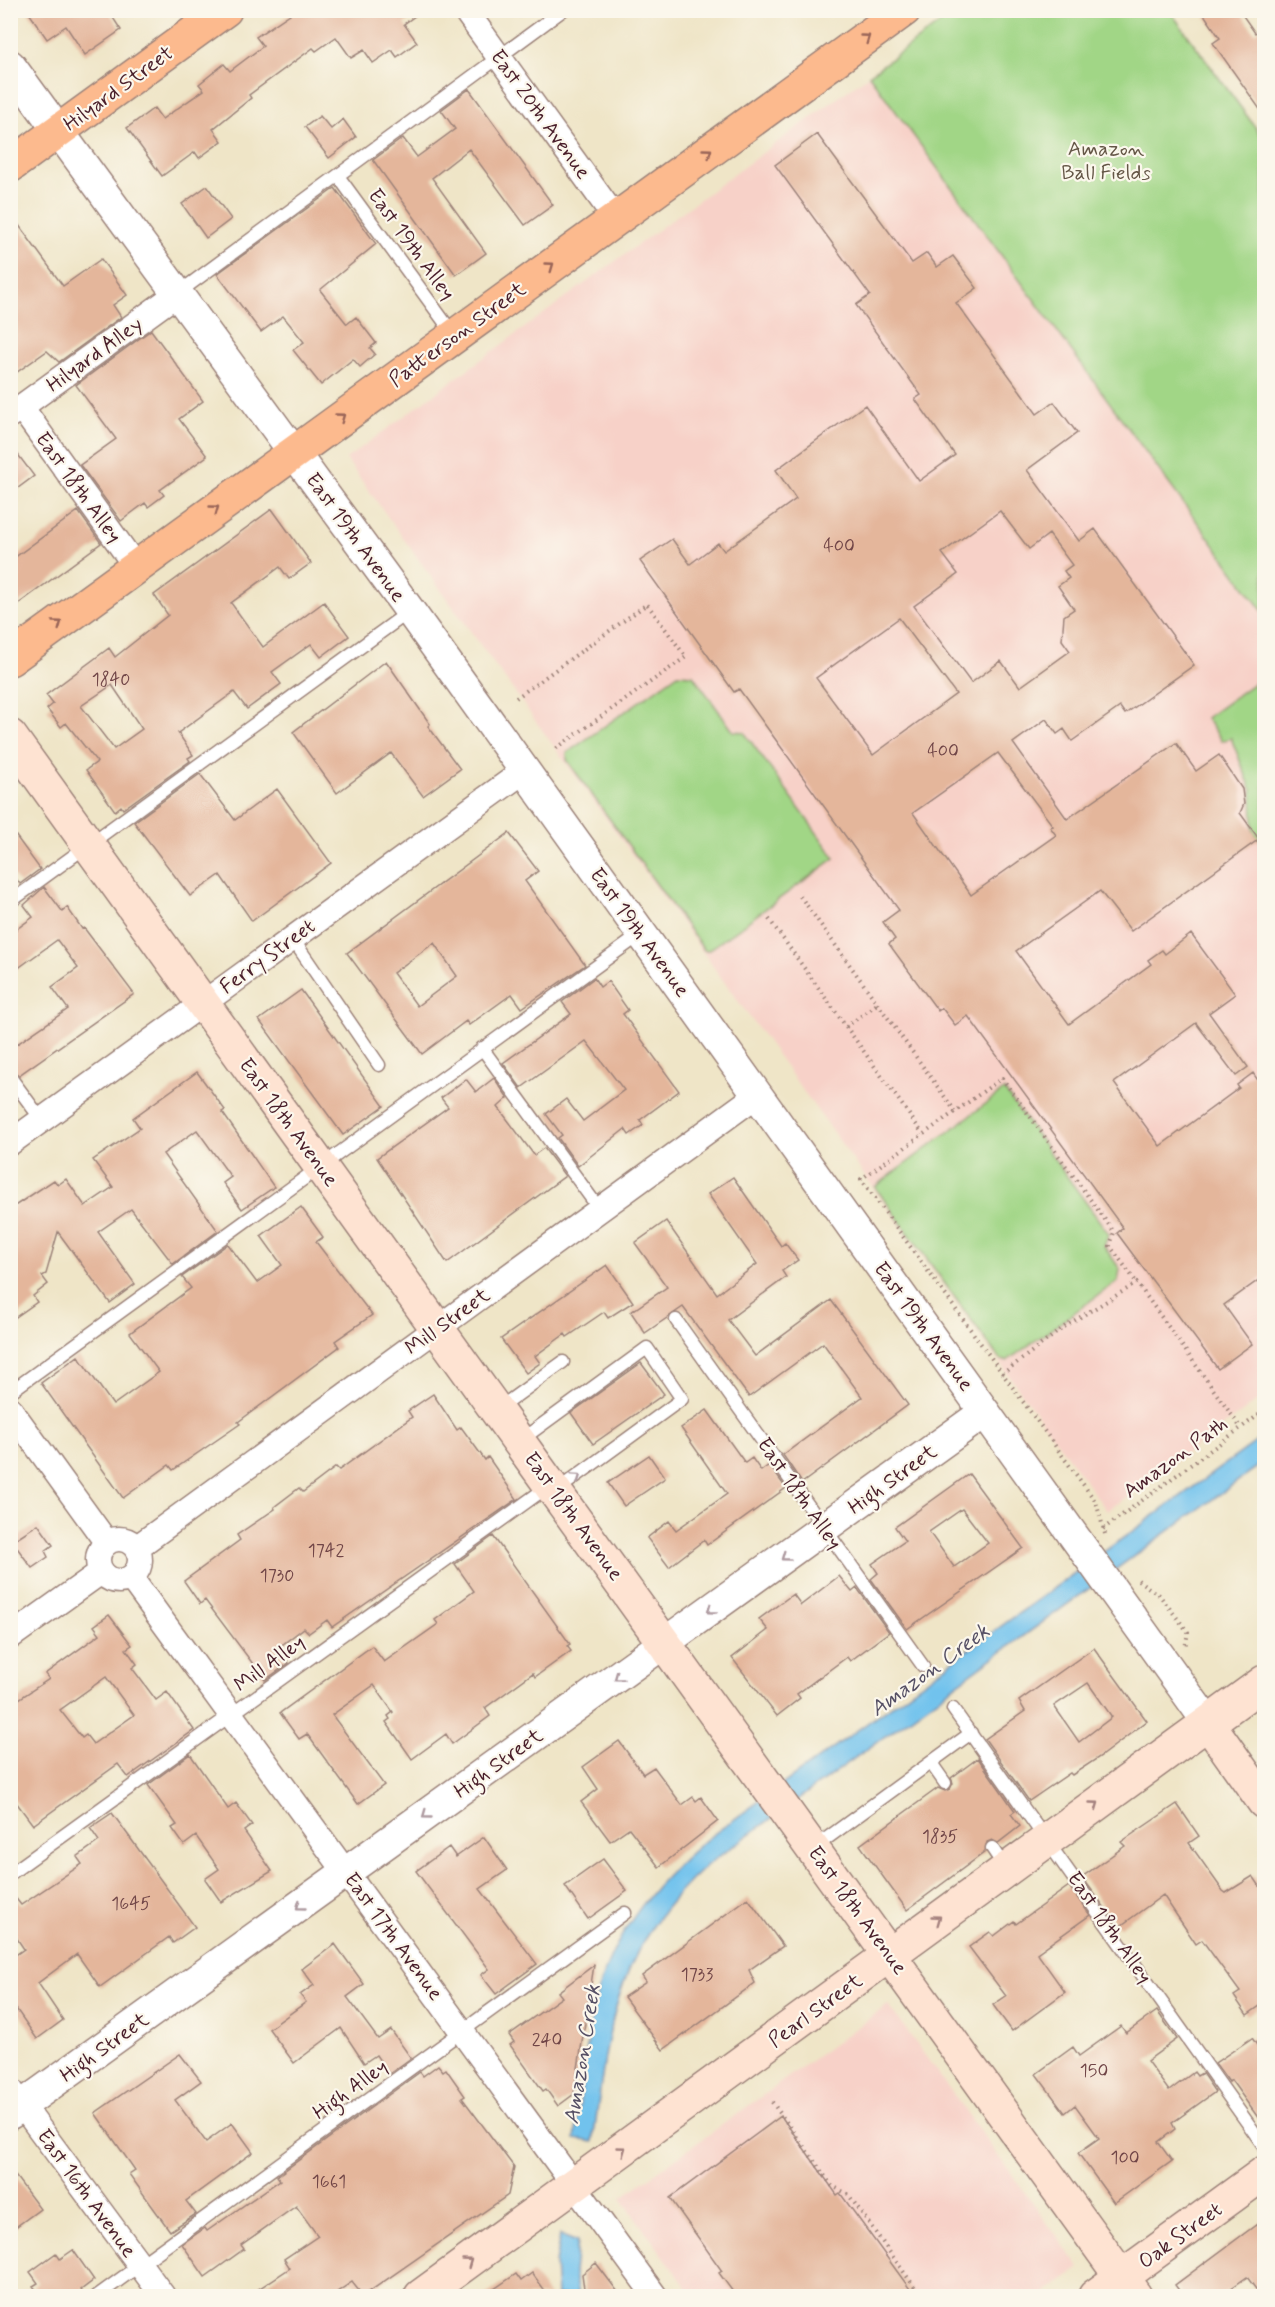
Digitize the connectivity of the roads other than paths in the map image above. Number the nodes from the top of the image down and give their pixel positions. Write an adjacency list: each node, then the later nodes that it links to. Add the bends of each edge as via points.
1 (465, 10): 5 (street, East 20th Avenue)
2 (563, 10): 5 (lane)
3 (904, 10): 10 (main road, Patterson Street, one-way to 3)
4 (220, 12): 7 (main road, Hilyard Street)
5 (499, 57): 9 (lane); 10 (street, East 20th Avenue)
6 (10, 65): 7 (street, East 19th Avenue)
7 (58, 132): 8 (main road, Hilyard Street); 11 (street, East 19th Avenue)
8 (10, 166)
9 (338, 176): 11 (lane); 12 (lane, East 19th Alley)
10 (616, 219): 12 (main road, Patterson Street, one-way to 10)
11 (178, 293): 13 (street, Hilyard Alley); 14 (street, East 19th Avenue)
12 (454, 336): 14 (main road, Patterson Street, one-way to 12)
13 (16, 411): 15 (street, East 18th Alley)
14 (294, 452): 15 (main road, Patterson Street, one-way to 14); 16 (street, East 19th Avenue)
15 (136, 567): 17 (main road, Patterson Street, one-way to 15)
16 (410, 611): 19 (street, East 19th Avenue); 20 (lane)
17 (10, 658)
18 (10, 736): 20 (main road, East 18th Avenue)
19 (524, 771): 22 (street, East 19th Avenue); 23 (street, Ferry Street)
20 (89, 846): 21 (lane); 24 (main road, East 18th Avenue)
21 (10, 902)
22 (641, 934): 25 (lane); 28 (street, East 19th Avenue)
23 (292, 938): 24 (street, Ferry Street); 26 (lane)
24 (201, 1003): 29 (street, Ferry Street); 31 (main road, East 18th Avenue)
25 (482, 1048): 31 (lane); 32 (lane)
26 (380, 1065)
27 (10, 1077): 29 (lane)
28 (758, 1095): 32 (street, Mill Street); 39 (street, East 19th Avenue)
29 (41, 1119): 30 (street, Ferry Street)
30 (10, 1143)
31 (321, 1165): 34 (main road, East 18th Avenue); 36 (lane)
32 (600, 1210): 34 (street, Mill Street)
33 (676, 1320): 42 (lane, East 18th Alley)
34 (438, 1328): 38 (main road, East 18th Avenue); 44 (street, Mill Street)
35 (563, 1362): 38 (lane)
36 (10, 1392)
37 (10, 1409): 43 (street)
38 (497, 1410): 40 (main road, East 18th Avenue)
39 (986, 1412): 42 (street, High Street); 53 (street, East 19th Avenue, via 1110,1571)
40 (520, 1440): 41 (main road, East 18th Avenue); 41 (lane, Mill Alley, one-way to 40, via 597,1463 682,1399 647,1347)
41 (553, 1488): 48 (main road, East 18th Avenue); 52 (lane, Mill Alley)
42 (825, 1528): 48 (street, High Street, one-way to 48); 49 (lane, East 18th Alley)
43 (106, 1543): 44 (street, via 123,1539); 45 (street, via 98,1556)
44 (136, 1548): 46 (street, via 140,1564)
45 (101, 1572): 46 (street, via 115,1581); 47 (street)
46 (131, 1578): 52 (street, East 17th Avenue)
47 (10, 1637)
48 (666, 1643): 59 (main road, East 18th Avenue); 60 (street, High Street, one-way to 60)
49 (923, 1666)
50 (1264, 1682): 53 (main road, Pearl Street)
51 (953, 1709): 54 (lane, East 18th Alley)
52 (232, 1714): 60 (street, East 17th Avenue); 61 (lane, Mill Alley)
53 (1208, 1723): 57 (main road, East 19th Avenue); 58 (main road, Pearl Street, one-way to 53)
54 (971, 1733): 55 (lane); 58 (lane, East 18th Alley)
55 (931, 1763): 56 (lane); 59 (lane)
56 (945, 1783)
57 (1264, 1802)
58 (1048, 1839): 63 (main road, Pearl Street, one-way to 58, via 999,1858); 66 (lane, East 18th Alley)
59 (814, 1848): 63 (main road, East 18th Avenue)
60 (347, 1872): 64 (street, East 17th Avenue); 65 (street, High Street, one-way to 65)
61 (10, 1874)
62 (625, 1913): 64 (lane, High Alley)
63 (890, 1954): 68 (main road, Pearl Street, one-way to 63); 70 (main road, East 18th Avenue)
64 (463, 2032): 68 (street, East 17th Avenue); 69 (lane, High Alley)
65 (14, 2103): 69 (street, East 16th Avenue)
66 (1264, 2146)
67 (1264, 2173): 70 (main road, Oak Street)
68 (574, 2185): 73 (main road, Pearl Street, one-way to 68); 74 (street, East 17th Avenue)
69 (140, 2265): 71 (lane, High Alley); 72 (street, East 16th Avenue)
70 (1129, 2287): 75 (main road, Oak Street)
71 (97, 2296)
72 (163, 2296)
73 (421, 2296)
74 (655, 2296)
75 (1095, 2296)

